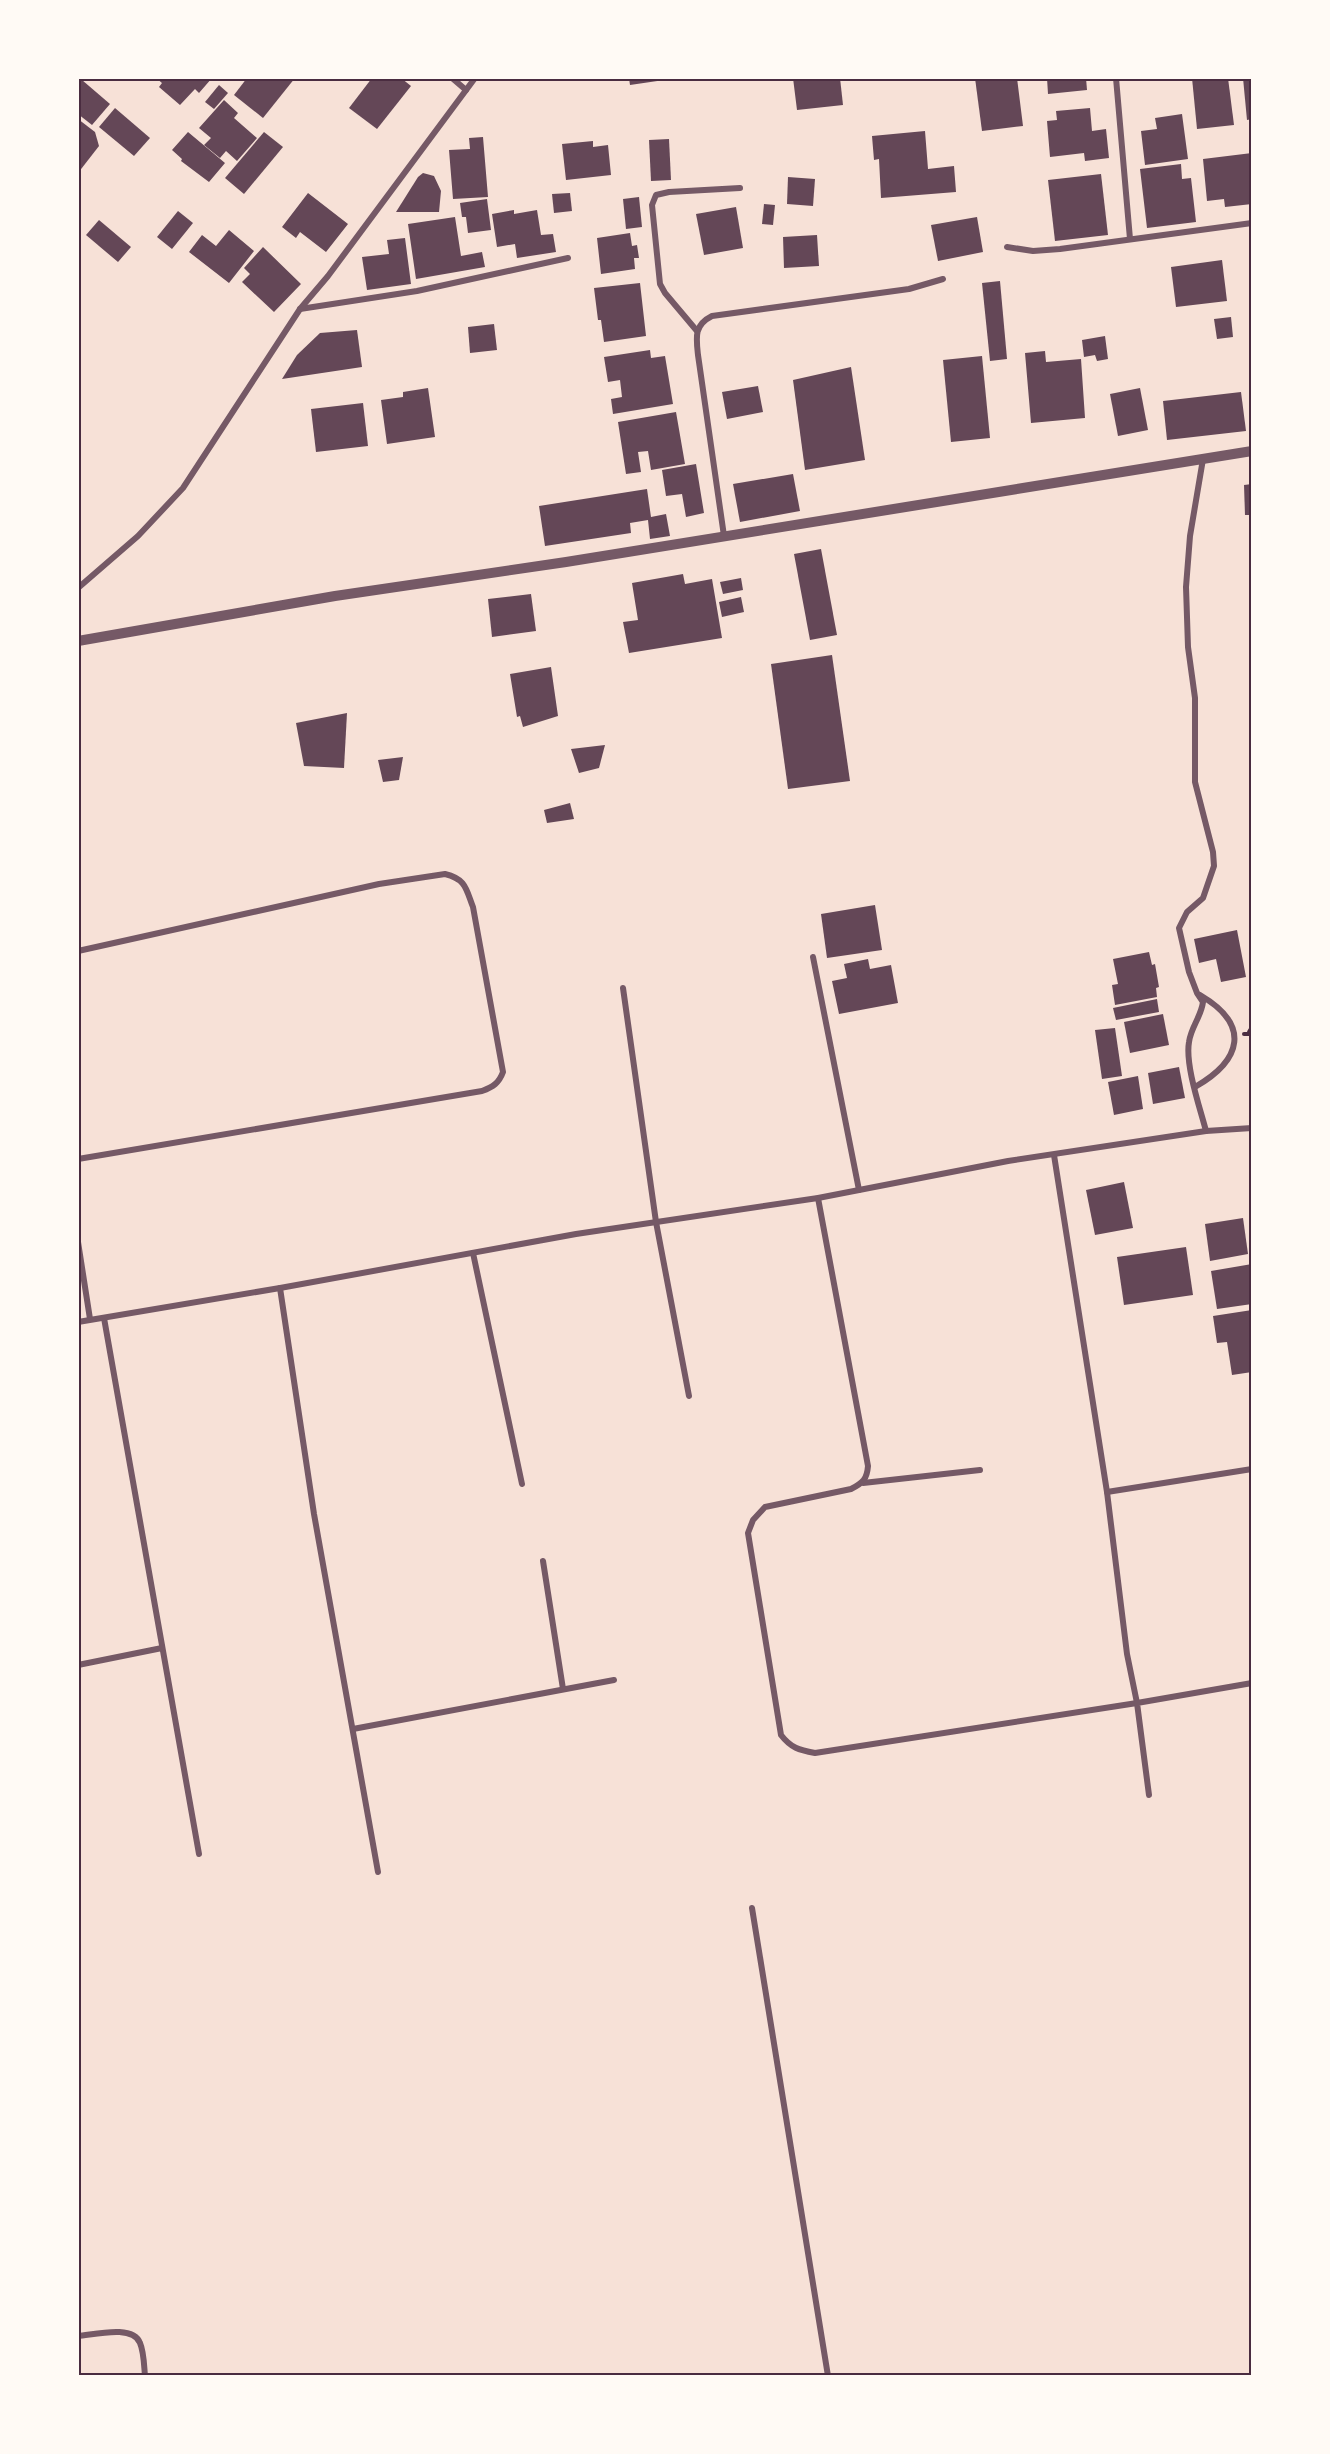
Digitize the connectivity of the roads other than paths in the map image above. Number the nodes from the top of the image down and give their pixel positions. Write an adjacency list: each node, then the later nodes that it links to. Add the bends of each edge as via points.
1 (452, 78): 4 (street)
2 (475, 78): 4 (street)
3 (1116, 78): 7 (street)
4 (466, 90): 11 (street)
5 (740, 188): 12 (street, via 669,192 656,195 652,205 660,284)
6 (1252, 223): 7 (street)
7 (1130, 239): 8 (street, via 1033,251)
8 (1007, 247)
9 (567, 258): 11 (street, via 417,291)
10 (943, 279): 12 (street, via 909,289 712,316)
11 (300, 309): 16 (street, via 183,488 138,536)
12 (697, 331): 15 (street)
13 (1252, 451): 14 (street)
14 (1203, 459): 15 (street); 21 (street, via 1186,587 1195,698 1195,782 1214,866 1203,898 1187,912 1179,928)
15 (724, 536): 17 (street, via 335,596)
16 (78, 588)
17 (78, 641)
18 (78, 951): 27 (street, via 379,884 445,874 456,876 464,883 473,907 503,1072 493,1087 483,1091)
19 (813, 957): 28 (street)
20 (623, 988): 30 (street)
21 (1197, 993): 22 (street, via 1203,1002 1189,1043); 22 (street, via 1218,1005 1235,1038 1229,1061)
22 (1195, 1088): 24 (street)
23 (1251, 1129): 24 (street); 25 (street)
24 (1206, 1131): 26 (street)
25 (1252, 1137)
26 (1054, 1155): 28 (street); 42 (street)
27 (78, 1159)
28 (859, 1190): 29 (street)
29 (818, 1198): 30 (street); 40 (street, via 868,1466)
30 (656, 1222): 32 (street); 37 (street)
31 (78, 1242): 35 (street)
32 (472, 1253): 33 (street); 41 (street)
33 (279, 1288): 34 (street); 50 (street)
34 (104, 1318): 35 (street); 44 (street)
35 (90, 1319): 36 (street)
36 (78, 1322)
37 (689, 1396)
38 (1252, 1469): 42 (street)
39 (980, 1470): 40 (street)
40 (863, 1483): 49 (street, via 765,1507 748,1533 782,1735 789,1745 815,1753)
41 (522, 1484)
42 (1107, 1492): 49 (street)
43 (543, 1561): 48 (street)
44 (162, 1648): 45 (street); 52 (street)
45 (78, 1665)
46 (614, 1680): 48 (street)
47 (1252, 1683): 49 (street)
48 (563, 1689): 50 (street)
49 (1137, 1704): 51 (street)
50 (352, 1729): 53 (street)
51 (1149, 1795)
52 (199, 1854)
53 (378, 1872)
54 (752, 1908): 57 (street)
55 (78, 2337): 56 (street, via 132,2333 140,2341)
56 (145, 2376)
57 (828, 2376)

